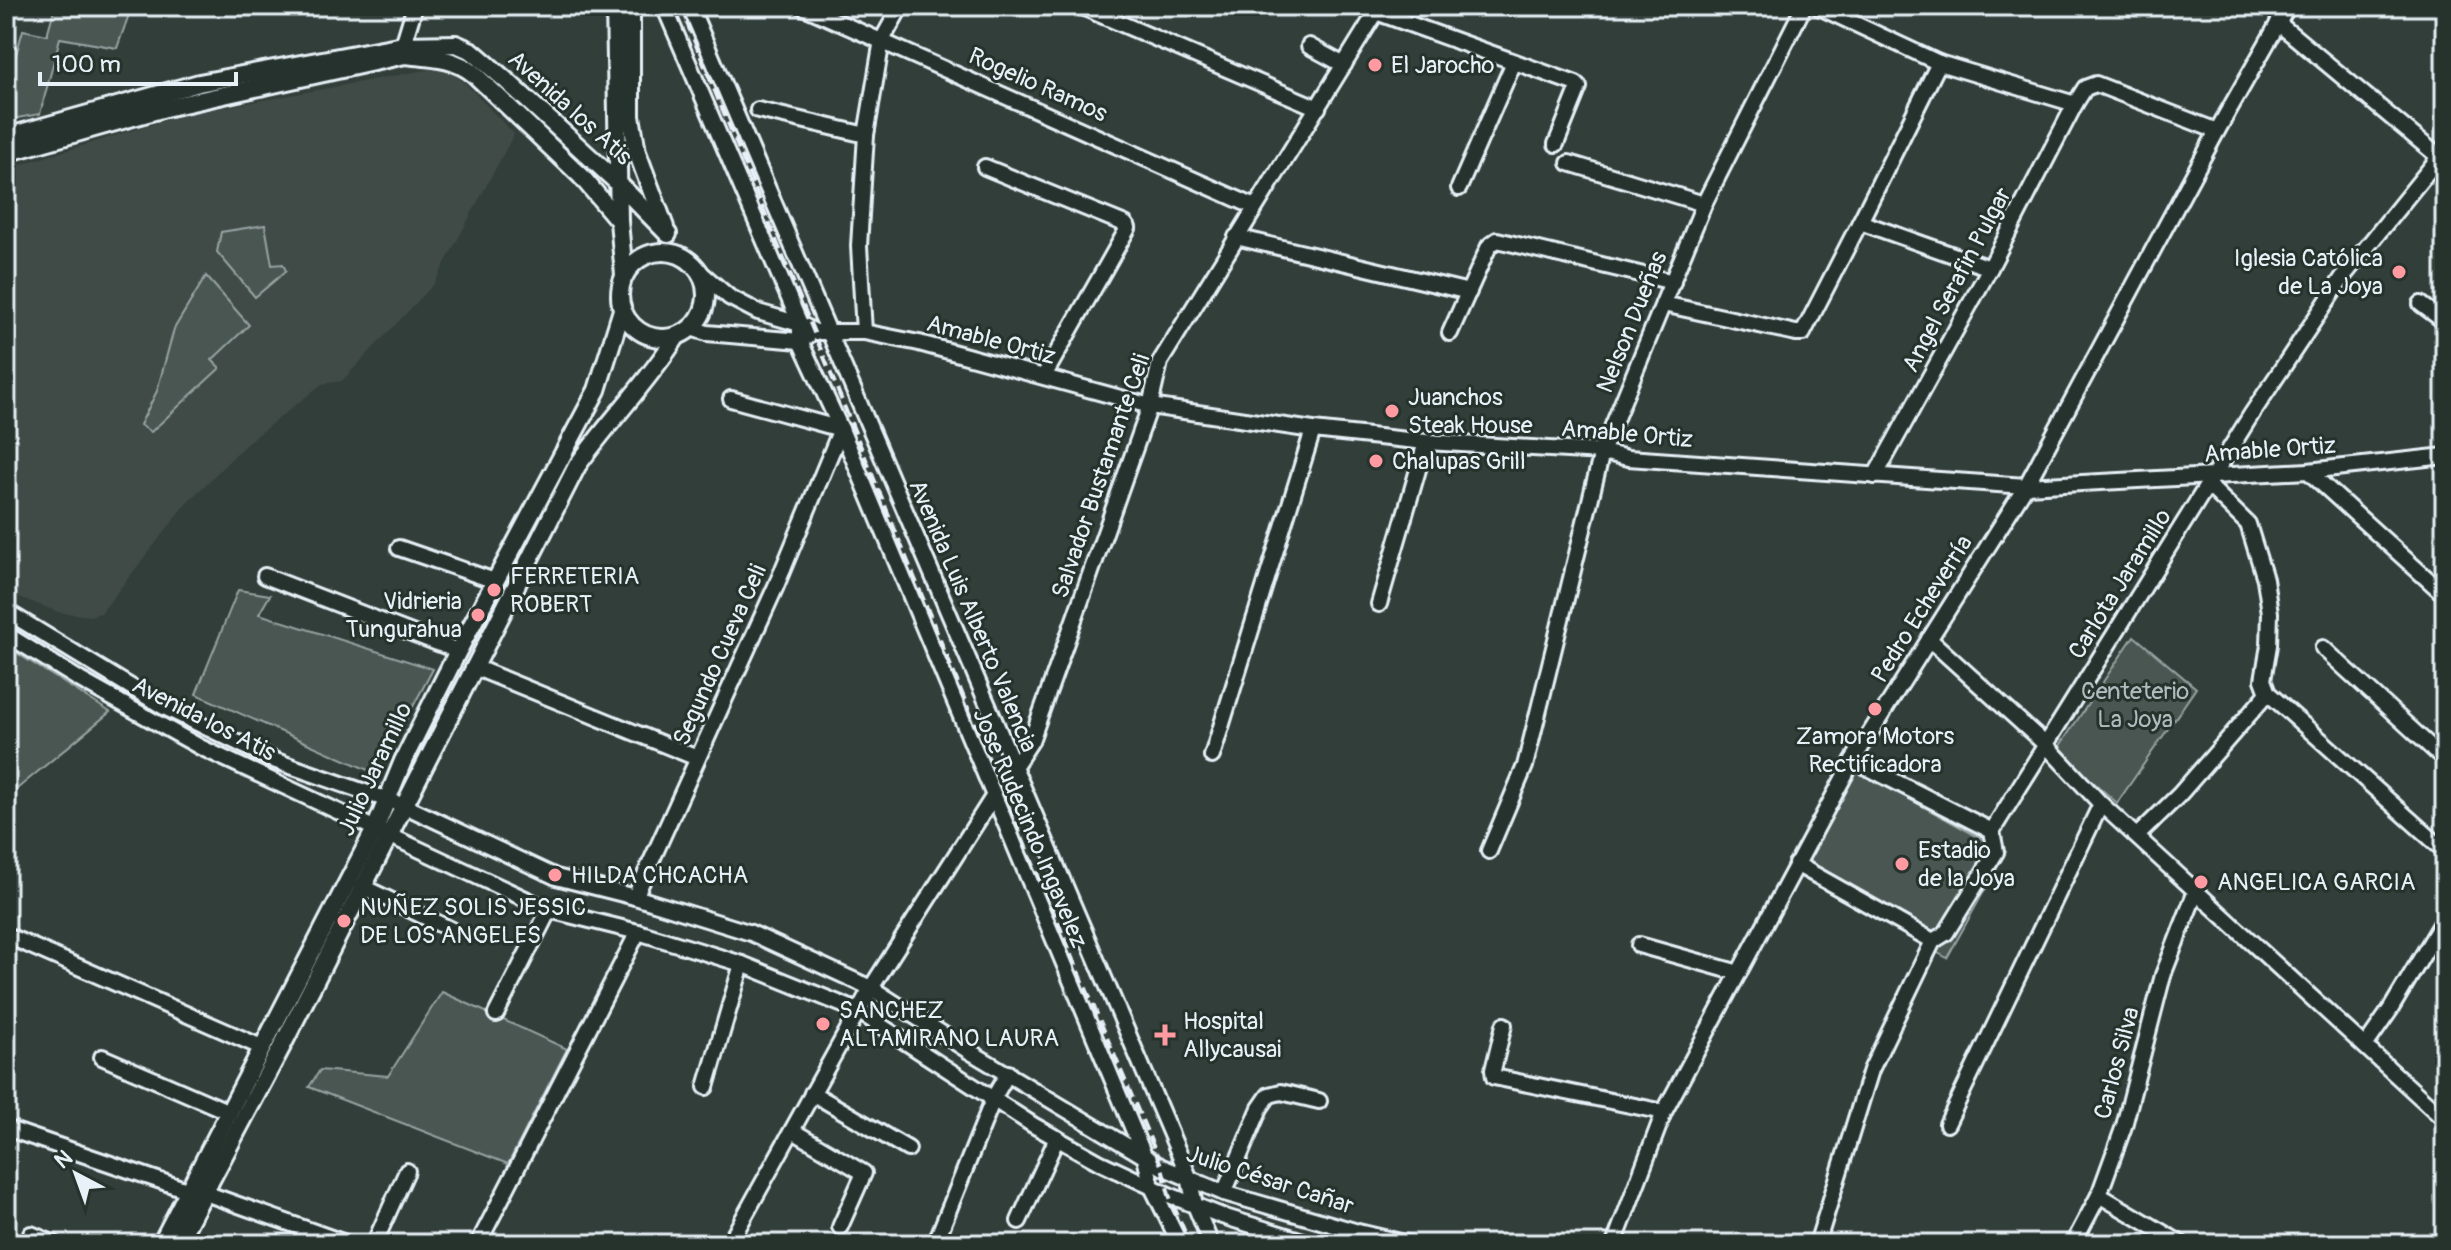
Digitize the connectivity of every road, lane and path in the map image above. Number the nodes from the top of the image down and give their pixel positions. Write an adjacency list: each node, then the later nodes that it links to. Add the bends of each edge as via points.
1 (415, 6): 15 (street)
2 (615, 6): 31 (main road, Julio Jaramillo)
3 (631, 6): 37 (main road, via 631,116 637,152)
4 (664, 6): 49 (street)
5 (690, 6): 53 (street, Avenida Luis Alberto Valencia)
6 (802, 6): 14 (street, Rogelio Ramos)
7 (901, 6): 14 (street)
8 (1080, 6): 21 (street)
9 (1804, 6): 33 (street, Nelson Dueñas)
10 (1817, 6): 18 (street)
11 (2288, 6): 13 (street, Pedro Echeverría)
12 (1378, 9): 17 (street); 19 (street, Salvador Bustamante Celi)
13 (2278, 23): 23 (street, Pedro Echeverría); 28 (street)
14 (882, 40): 24 (street); 34 (street, Rogelio Ramos)
15 (403, 45): 25 (main road, Avenida los Atis, via 199,83); 31 (main road, Avenida los Atis, via 456,44 472,51)
16 (1309, 46): 19 (street)
17 (1514, 62): 26 (street, via 1579,87); 32 (street)
18 (1939, 63): 20 (street); 36 (street)
19 (1344, 65): 21 (street, Salvador Bustamante Celi)
20 (2075, 104): 23 (street, via 2085,88 2096,84); 40 (street, Angel Serafin Pulgar)
21 (1318, 108): 34 (street, Salvador Bustamante Celi)
22 (758, 110): 24 (street)
23 (2217, 131): 67 (street, Pedro Echeverría)
24 (866, 135): 52 (street, via 859,246)
25 (6, 137)
26 (1556, 144)
27 (6, 153): 35 (main road, Avenida los Atis, via 165,108 405,55 446,58 474,74 581,176)
28 (2443, 156): 66 (street, Carlota Jaramillo, via 2345,274)
29 (1569, 163): 33 (street)
30 (985, 167): 56 (street, via 1128,228)
31 (618, 183): 35 (main road, Julio Jaramillo); 37 (main road, Avenida los Atis)
32 (1459, 188)
33 (1704, 204): 43 (street, Nelson Dueñas)
34 (1255, 207): 38 (street, Salvador Bustamante Celi)
35 (619, 221): 42 (main road, Julio Jaramillo)
36 (1860, 222): 40 (street); 45 (street, via 1803,333)
37 (668, 234): 39 (main road)
38 (1236, 237): 44 (street); 58 (street, Salvador Bustamante Celi, via 1160,362)
39 (685, 257): 41 (main road); 42 (main road, via 672,252 644,256)
40 (1990, 268): 65 (street, Angel Serafin Pulgar)
41 (700, 272): 49 (street, Amable Ortiz, via 729,297); 50 (main road, Julio Jaramillo, via 706,301 701,316)
42 (624, 275): 47 (main road, Julio Jaramillo)
43 (1673, 282): 44 (street, via 1497,240 1489,246); 45 (street, Nelson Dueñas)
44 (1469, 292): 54 (street)
45 (1663, 304): 62 (street, Nelson Dueñas)
46 (2421, 304): 48 (street)
47 (622, 310): 50 (main road, via 644,334 660,338); 70 (main road, Julio Jaramillo, via 597,390)
48 (2445, 322)
49 (800, 324): 51 (street, Amable Ortiz); 55 (street)
50 (684, 332): 55 (street); 78 (main road, Julio Jaramillo, via 577,466)
51 (815, 332): 53 (street, Amable Ortiz); 55 (street)
52 (864, 332): 53 (street, Amable Ortiz); 56 (street, Amable Ortiz)
53 (831, 333): 85 (street, Avenida Luis Alberto Valencia)
54 (1450, 333)
55 (800, 341): 59 (street)
56 (1044, 376): 58 (street, Amable Ortiz)
57 (731, 399): 59 (street)
58 (1150, 406): 60 (street, Amable Ortiz); 85 (street, Salvador Bustamante Celi, via 1031,741)
59 (841, 429): 82 (street, Segundo Cueva Celi); 86 (street, Jose Rudecindo Ingavelez)
60 (1313, 430): 61 (street, Amable Ortiz); 81 (street)
61 (1426, 442): 62 (street, Amable Ortiz); 72 (street)
62 (1602, 452): 65 (street, Amable Ortiz); 93 (street, Nelson Dueñas, via 1525,766)
63 (2445, 456): 64 (street, Amable Ortiz)
64 (2308, 471): 66 (street, Amable Ortiz); 71 (street)
65 (1875, 476): 67 (street, Amable Ortiz)
66 (2210, 481): 67 (street, Amable Ortiz); 79 (street, via 2248,524 2262,568 2270,613 2263,680); 80 (street, Carlota Jaramillo)
67 (2026, 486): 75 (street, Pedro Echeverría)
68 (399, 548): 70 (street)
69 (265, 576): 77 (street)
70 (495, 581): 77 (main road, Julio Jaramillo)
71 (2445, 595)
72 (1379, 604)
73 (6, 611): 87 (street, Avenida los Atis, via 223,737)
74 (6, 634): 91 (street, Avenida los Atis, via 200,747)
75 (1929, 639): 80 (street); 83 (street, Pedro Echeverría)
76 (2323, 648): 84 (street)
77 (458, 651): 87 (main road, Julio Jaramillo)
78 (474, 667): 82 (street); 89 (main road, Julio Jaramillo)
79 (2268, 693): 92 (street); 94 (street)
80 (2046, 745): 88 (street); 90 (street, Carlota Jaramillo)
81 (1212, 756)
82 (697, 758): 98 (street, Segundo Cueva Celi)
83 (1853, 760): 90 (street); 95 (street, Pedro Echeverría)
84 (2445, 760)
85 (1014, 767): 130 (street, Avenida Luis Alberto Valencia)
86 (993, 797): 108 (street); 128 (street, Jose Rudecindo Ingavelez)
87 (387, 801): 89 (street, Julio César Cañar); 91 (main road, Julio Jaramillo)
88 (2101, 804): 92 (street); 123 (street)
89 (405, 806): 91 (main road, Julio Jaramillo); 98 (street, Julio César Cañar, via 556,877)
90 (1992, 831): 104 (street, Carlota Jaramillo, via 1996,852 1946,933)
91 (381, 832): 96 (main road, Julio Jaramillo); 99 (street, Julio César Cañar); 113 (main road, Julio Jaramillo)
92 (2137, 836): 97 (street)
93 (1489, 851)
94 (2445, 851)
95 (1796, 864): 104 (street); 107 (street, Pedro Echeverría)
96 (361, 886): 101 (street); 132 (main road, Julio Jaramillo)
97 (2196, 891): 112 (street); 134 (street, Carlos Silva, via 2163,975 2124,1126)
98 (635, 897): 108 (street, Julio César Cañar, via 751,933)
99 (549, 910): 102 (street, Julio César Cañar); 110 (street)
100 (2445, 918): 112 (street)
101 (452, 930)
102 (638, 932): 106 (street, Julio César Cañar); 144 (street)
103 (6, 935): 113 (street)
104 (1933, 941): 152 (street, Carlota Jaramillo, via 1871,1070)
105 (1639, 945): 107 (street)
106 (742, 964): 109 (street, Julio César Cañar); 116 (street)
107 (1739, 973): 121 (street, Pedro Echeverría)
108 (871, 988): 109 (street); 115 (street, Julio César Cañar)
109 (858, 1011): 117 (street); 118 (street, Julio César Cañar)
110 (496, 1014)
111 (1504, 1025): 121 (street, via 1494,1077)
112 (2365, 1046): 122 (street)
113 (261, 1047): 120 (main road, Julio Jaramillo)
114 (102, 1057): 120 (street)
115 (1008, 1073): 118 (street); 128 (street, Julio César Cañar)
116 (706, 1087)
117 (812, 1093): 125 (street); 127 (street)
118 (994, 1097): 126 (street, Julio César Cañar); 146 (street)
119 (1319, 1101): 133 (street, via 1281,1092 1269,1095)
120 (229, 1112): 132 (main road, Julio Jaramillo)
121 (1664, 1112): 151 (street, Pedro Echeverría)
122 (2445, 1120)
123 (1947, 1124)
124 (6, 1128): 132 (street)
125 (793, 1131): 137 (street, via 864,1173); 145 (street)
126 (1057, 1138): 131 (street, Julio César Cañar); 136 (street)
127 (908, 1149)
128 (1145, 1158): 130 (street, Julio César Cañar); 131 (street, Jose Rudecindo Ingavelez)
129 (407, 1171): 143 (street)
130 (1189, 1177): 133 (street, Julio César Cañar); 135 (street, Avenida Luis Alberto Valencia)
131 (1152, 1187): 135 (street, Julio César Cañar); 147 (street, Jose Rudecindo Ingavelez)
132 (197, 1192): 140 (main road, Julio Jaramillo); 141 (main road, Julio Jaramillo); 142 (street)
133 (1224, 1193): 150 (street, Julio César Cañar)
134 (2099, 1195): 153 (street, Carlos Silva); 154 (street)
135 (1195, 1205): 148 (street, Avenida Luis Alberto Valencia); 149 (street, Julio César Cañar)
136 (1019, 1221)
137 (840, 1227)
138 (31, 1234): 139 (street)
139 (55, 1244)
140 (161, 1244)
141 (177, 1244)
142 (348, 1244)
143 (374, 1244)
144 (478, 1244)
145 (729, 1244)
146 (935, 1244)
147 (1180, 1244)
148 (1211, 1244)
149 (1313, 1244)
150 (1409, 1244)
151 (1614, 1244)
152 (1817, 1244)
153 (2073, 1244)
154 (2182, 1244)

